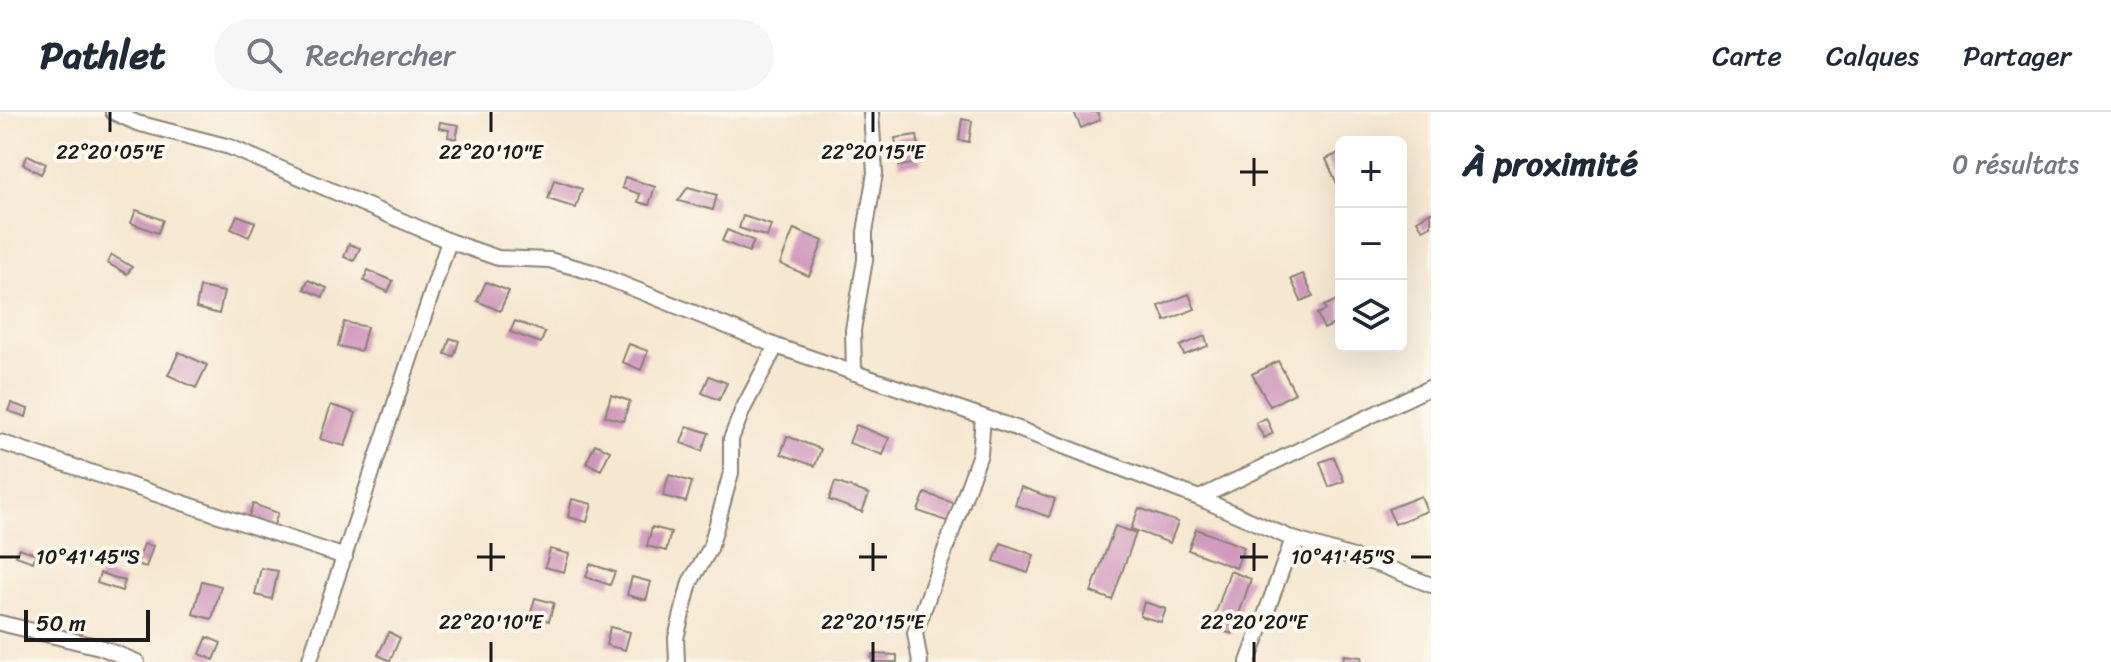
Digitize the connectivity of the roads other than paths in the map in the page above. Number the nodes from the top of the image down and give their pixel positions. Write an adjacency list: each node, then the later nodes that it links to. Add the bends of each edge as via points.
1 (113, 112): 3 (street, via 230,147)
2 (871, 112): 5 (street, via 875,173 853,330)
3 (449, 241): 4 (street, via 498,258 549,260 592,272); 11 (street)
4 (776, 346): 5 (street); 16 (street, via 731,439 731,473 710,549 690,582 676,638)
5 (854, 373): 7 (street)
6 (1431, 387): 9 (street)
7 (983, 417): 9 (street); 17 (street, via 980,454 915,633)
8 (0, 442): 11 (street)
9 (1199, 498): 10 (street)
10 (1293, 539): 12 (street); 18 (street)
11 (345, 557): 15 (street)
12 (1431, 585)
13 (0, 623): 14 (street, via 100,647)
14 (137, 662)
15 (309, 662)
16 (677, 662)
17 (920, 662)
18 (1248, 662)

